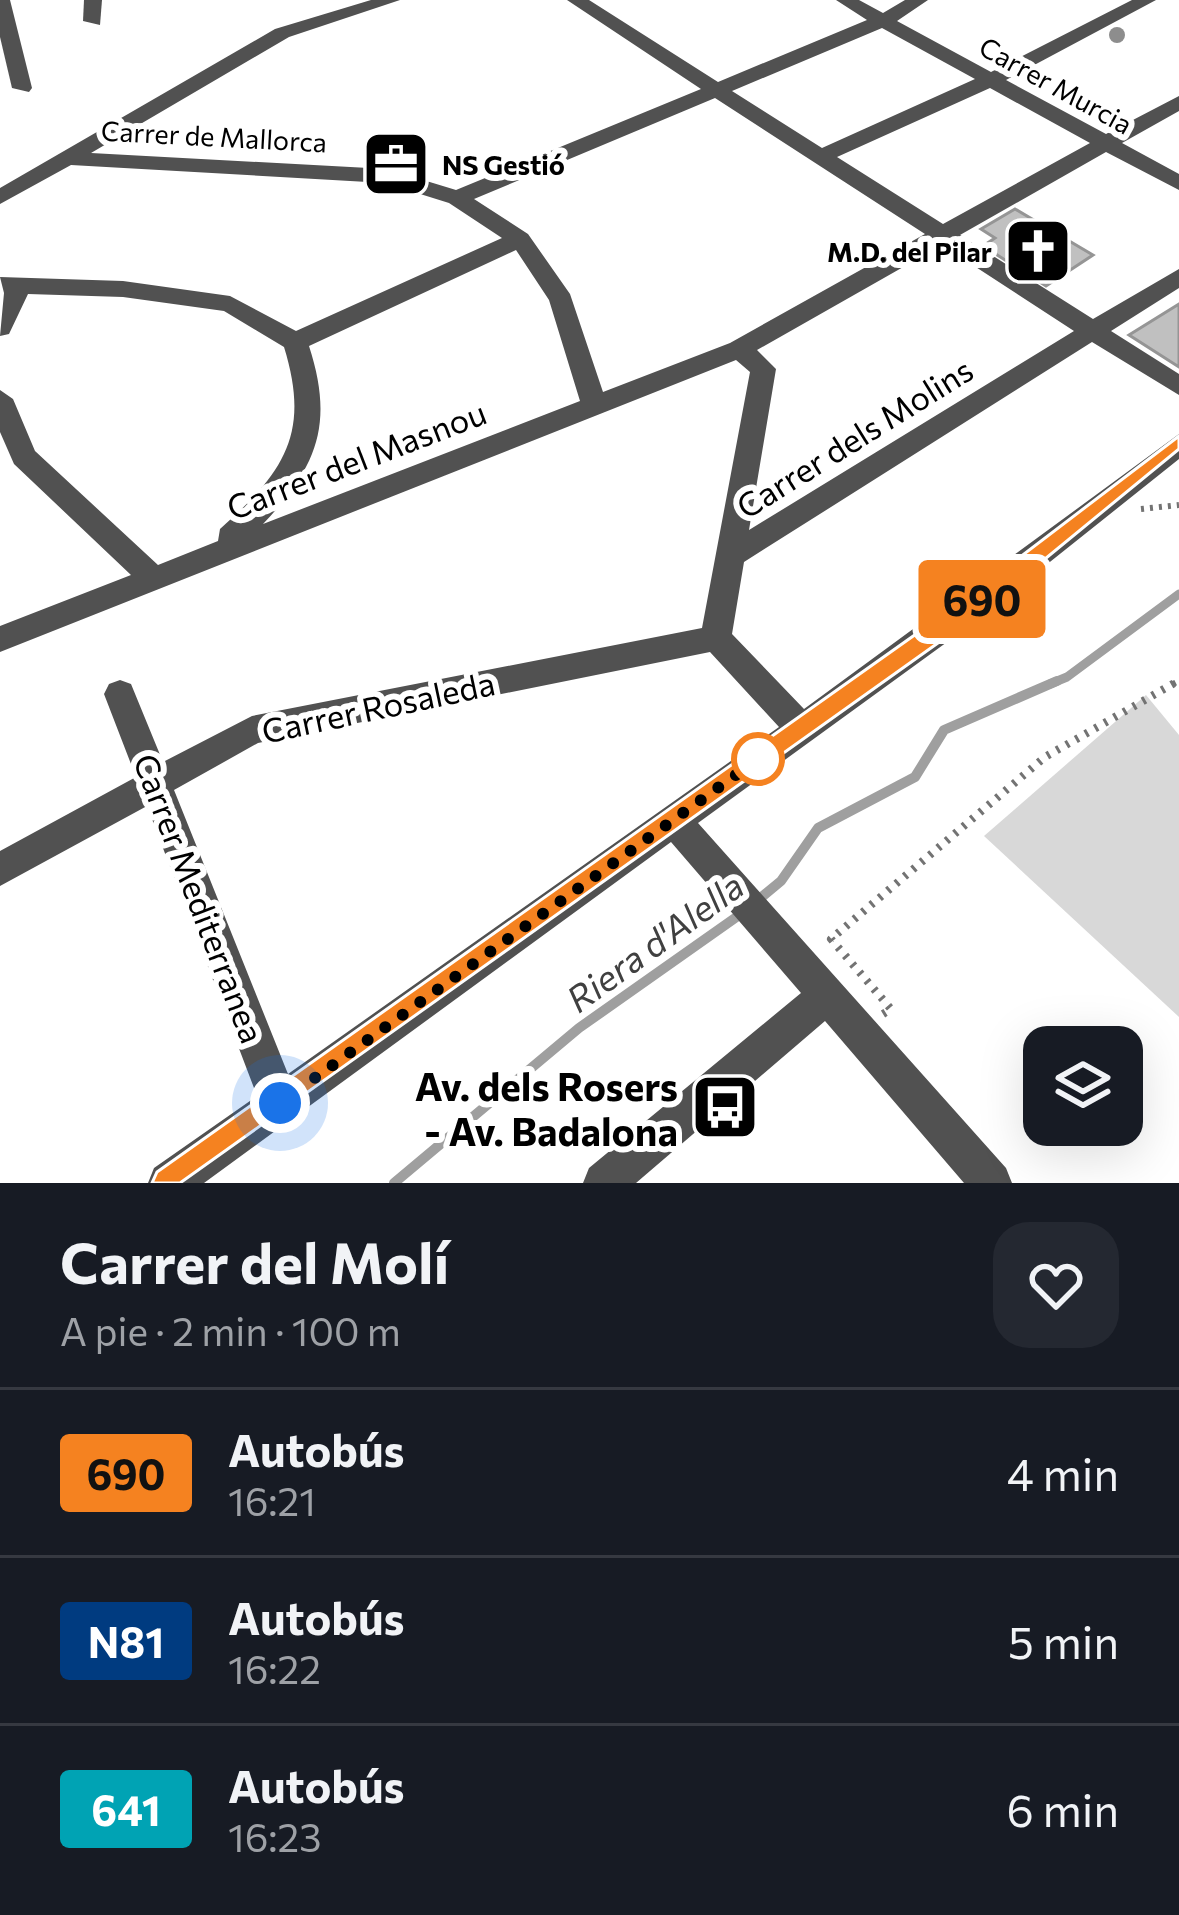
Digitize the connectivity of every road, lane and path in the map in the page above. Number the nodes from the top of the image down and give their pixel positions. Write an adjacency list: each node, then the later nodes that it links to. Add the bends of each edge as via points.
1 (27, 0): 7 (street)
2 (391, 0): 15 (street, via 282,33)
3 (576, 0): 11 (street)
4 (845, 0): 8 (street, Carrer Murcia)
5 (920, 0): 8 (street)
6 (1147, 0): 9 (street)
7 (1, 5): 10 (street)
8 (882, 20): 9 (street, Carrer Murcia); 11 (street)
9 (990, 80): 13 (street, Carrer Murcia); 14 (street)
10 (22, 88)
11 (715, 90): 14 (street); 18 (street)
12 (1179, 101): 13 (street, Carrer del Masnou)
13 (1108, 144): 16 (street, Carrer Murcia); 19 (street, Carrer del Masnou)
14 (820, 156): 19 (street)
15 (66, 158): 17 (street); 18 (street, Carrer de Mallorca, via 387,176)
16 (1179, 183)
17 (0, 197)
18 (457, 198): 20 (street, Carrer de Mallorca)
19 (945, 236): 24 (street); 26 (street, Carrer del Masnou)
20 (520, 239): 25 (street); 28 (street, Carrer de Mallorca, via 561,300)
21 (1179, 277): 24 (street, Carrer dels Molins)
22 (10, 286): 23 (street); 25 (street, via 123,289 230,304)
23 (0, 328)
24 (1091, 332): 27 (street); 34 (street, Carrer dels Molins)
25 (295, 342): 31 (street, via 313,401 302,455)
26 (739, 349): 28 (street, Carrer del Masnou); 34 (street, via 763,369)
27 (1179, 386)
28 (594, 404): 32 (street, Carrer del Masnou)
29 (1, 406): 35 (street, via 24,458)
30 (1179, 444): 40 (street)
31 (286, 485): 32 (street); 33 (street)
32 (331, 506): 33 (street, Carrer del Masnou)
33 (210, 555): 35 (street, Carrer del Masnou)
34 (728, 558): 36 (street)
35 (153, 578): 37 (street, Carrer del Masnou)
36 (716, 638): 40 (street); 41 (street, Carrer Rosaleda, via 252,730)
37 (0, 639)
38 (1179, 681): 45 (path, via 1046,757 830,939 891,1009)
39 (120, 694): 41 (street, Carrer Mediterranea)
40 (802, 729): 42 (street)
41 (156, 784): 43 (street, Carrer Rosaleda); 46 (street, Carrer Mediterranea)
42 (674, 820): 44 (street); 46 (street)
43 (0, 869)
44 (826, 995): 48 (street); 49 (street)
45 (880, 1016)
46 (280, 1103): 47 (street)
47 (169, 1183)
48 (604, 1183)
49 (991, 1183)

